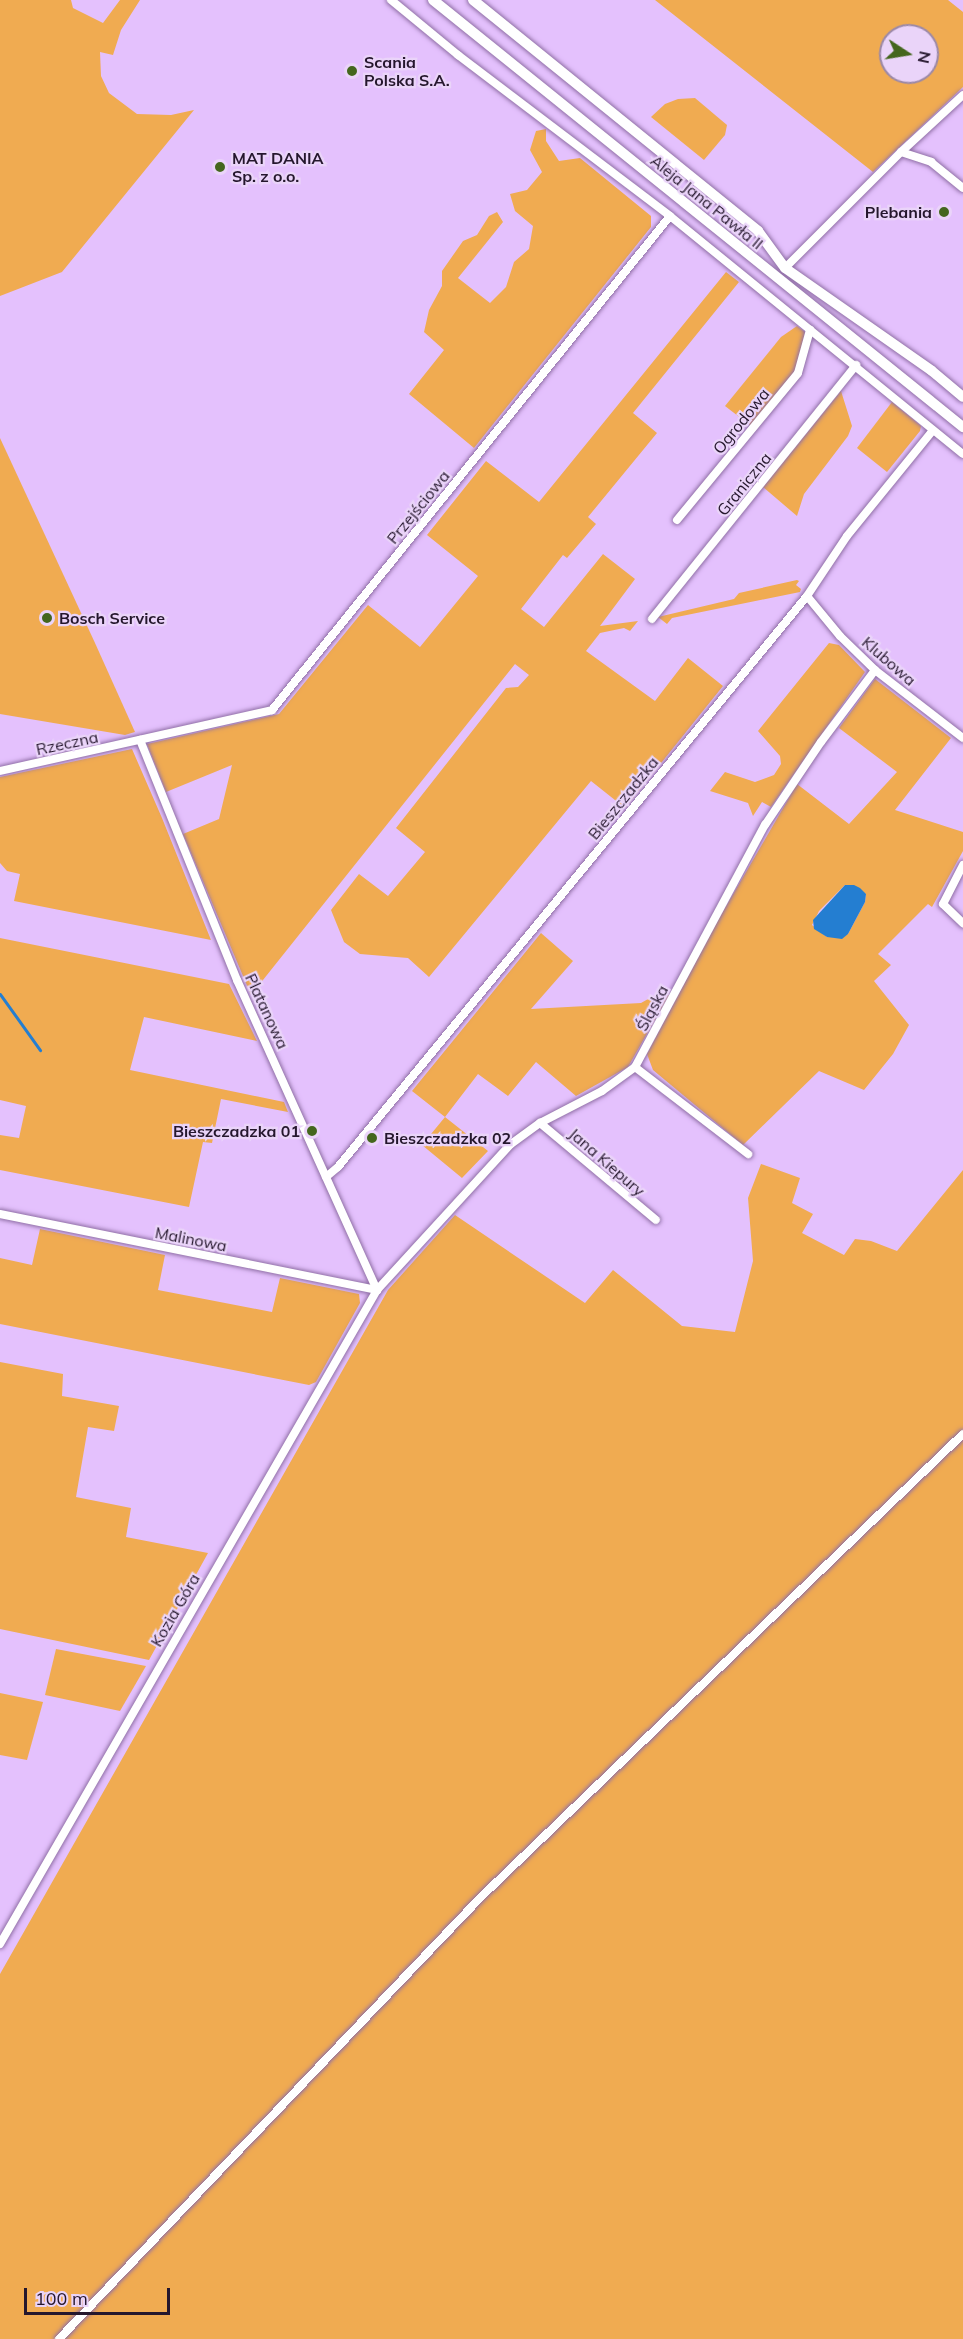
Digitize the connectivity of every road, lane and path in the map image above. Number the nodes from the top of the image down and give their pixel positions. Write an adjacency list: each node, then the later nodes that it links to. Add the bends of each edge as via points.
1 (391, 0): 7 (street)
2 (433, 0): 12 (main road, Aleja Jana Pawła II)
3 (473, 0): 8 (main road, Aleja Jana Pawła II, via 758,231)
4 (963, 95): 5 (street)
5 (901, 152): 6 (street, via 931,162); 8 (street)
6 (963, 188)
7 (670, 216): 9 (street); 20 (street, Przejściowa, via 272,710)
8 (785, 268): 11 (main road, Aleja Jana Pawła II)
9 (810, 330): 10 (street); 15 (street, Ogrodowa, via 798,374)
10 (856, 365): 13 (street); 17 (street, Graniczna)
11 (963, 397)
12 (963, 427)
13 (933, 430): 14 (street); 16 (street, Bieszczadzka, via 847,536)
14 (963, 454)
15 (677, 520)
16 (807, 596): 18 (street, Klubowa); 27 (street, Bieszczadzka, via 345,1159)
17 (652, 619)
18 (875, 670): 19 (street, Klubowa); 24 (street, Śląska, via 765,825)
19 (963, 738)
20 (140, 740): 21 (street, Rzeczna); 27 (street, Platanowa, via 237,980)
21 (0, 771)
22 (963, 865): 23 (street, via 943,904)
23 (963, 923)
24 (635, 1067): 25 (street, Śląska, via 602,1091); 26 (street)
25 (540, 1123): 29 (street, Jana Kiepury); 30 (street, Śląska, via 504,1150)
26 (748, 1154)
27 (326, 1177): 30 (street, Platanowa)
28 (0, 1214): 30 (street, Malinowa)
29 (656, 1220)
30 (377, 1290): 32 (street, Kozia Góra)
31 (963, 1434): 33 (street, via 481,1898)
32 (0, 1943)
33 (59, 2339)

